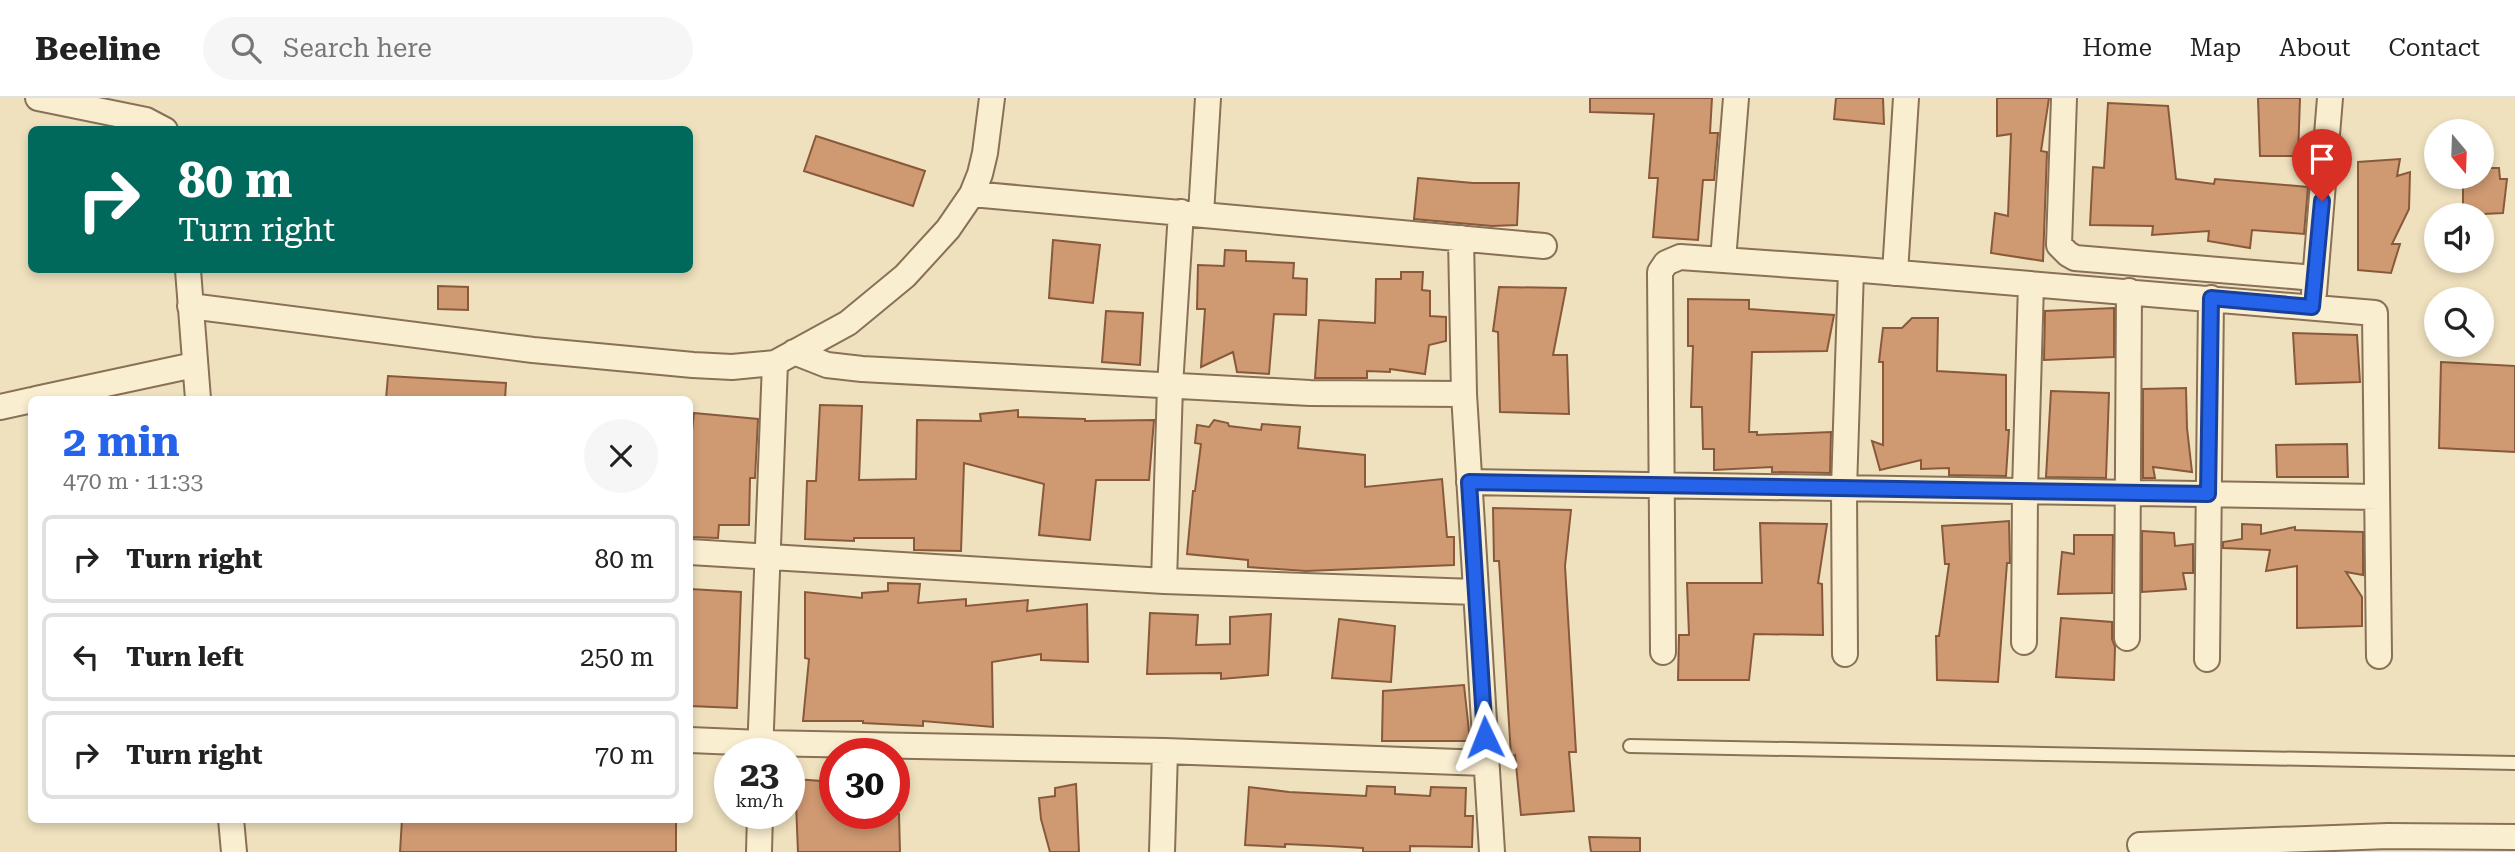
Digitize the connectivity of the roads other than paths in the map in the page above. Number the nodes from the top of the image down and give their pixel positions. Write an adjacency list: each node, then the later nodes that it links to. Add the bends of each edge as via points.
1 (38, 98): 8 (street)
2 (992, 98): 9 (street, via 985,153)
3 (1208, 98): 10 (street)
4 (1736, 98): 13 (street)
5 (1906, 98): 16 (street)
6 (2064, 98): 17 (street, via 2059,245 2068,254)
7 (2330, 98): 17 (street)
8 (157, 126)
9 (972, 194): 10 (street); 23 (street, via 948,229 905,276 848,323)
10 (1191, 213): 11 (street); 25 (street)
11 (1461, 237): 12 (street); 26 (street)
12 (1544, 246)
13 (1723, 260): 14 (street); 32 (street, via 1680,257 1667,262 1660,272)
14 (1851, 269): 16 (street); 33 (street)
15 (188, 273): 21 (street)
16 (1895, 273): 18 (street)
17 (2315, 278): 22 (street)
18 (2031, 284): 19 (street); 34 (street)
19 (2129, 291): 20 (street); 35 (street)
20 (2211, 298): 22 (street); 36 (street)
21 (190, 306): 23 (street, via 533,350 693,365 732,367); 24 (street)
22 (2312, 307): 37 (street, via 2375,313)
23 (785, 358): 25 (street, via 862,369); 39 (street)
24 (194, 365): 27 (street); 28 (street)
25 (1170, 386): 26 (street); 40 (street)
26 (1464, 394): 31 (street)
27 (48, 396)
28 (198, 396)
29 (28, 400): 30 (street)
30 (0, 407)
31 (1469, 482): 32 (street); 41 (street)
32 (1661, 485): 33 (street); 44 (street)
33 (1844, 489): 34 (street); 45 (street)
34 (2025, 491): 35 (street); 43 (street)
35 (2127, 493): 36 (street); 42 (street)
36 (2208, 494): 37 (street); 47 (street)
37 (2377, 497): 46 (street)
38 (693, 552): 39 (street)
39 (766, 557): 40 (street); 48 (street)
40 (1164, 581): 41 (street)
41 (1475, 592): 54 (street)
42 (2127, 638)
43 (2024, 642)
44 (1663, 652)
45 (1845, 654)
46 (2379, 656)
47 (2207, 659)
48 (760, 738)
49 (693, 740): 50 (street)
50 (714, 743)
51 (1630, 746): 55 (lane)
52 (805, 749): 53 (street)
53 (1165, 751): 54 (street); 62 (street)
54 (1485, 763): 63 (street)
55 (2515, 764)
56 (231, 823): 60 (street)
57 (760, 829): 61 (street)
58 (2515, 838): 59 (street, via 2388,836)
59 (2140, 845)
60 (234, 852)
61 (759, 852)
62 (1162, 852)
63 (1492, 852)

